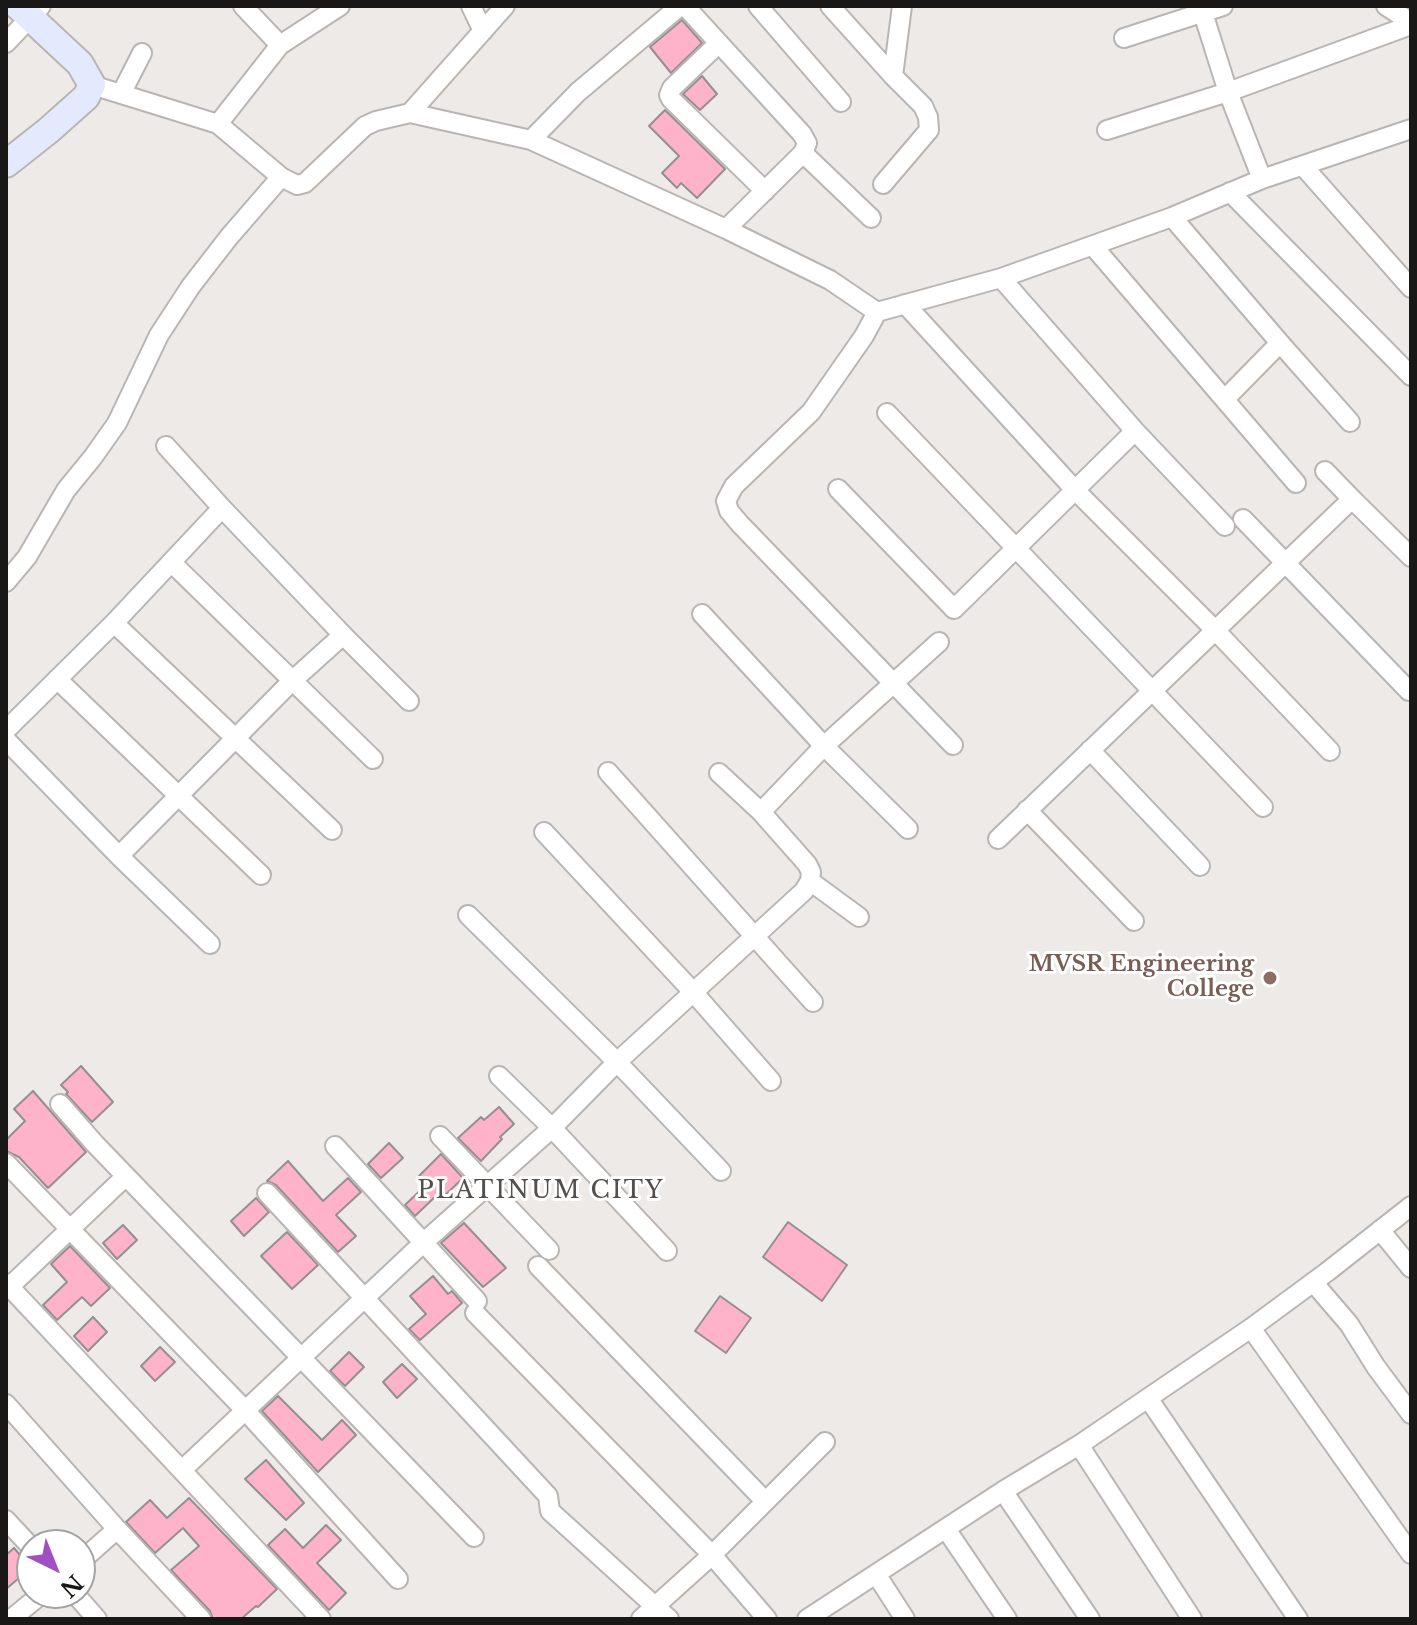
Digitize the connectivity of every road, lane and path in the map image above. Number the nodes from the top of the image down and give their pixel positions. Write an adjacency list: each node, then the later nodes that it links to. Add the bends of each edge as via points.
1 (243, 6): 18 (street)
2 (340, 6): 18 (street)
3 (471, 6): 14 (street)
4 (505, 6): 14 (street)
5 (682, 6): 17 (street); 29 (street, via 578,92)
6 (758, 6): 24 (street)
7 (830, 6): 20 (street)
8 (902, 6): 20 (street)
9 (1223, 6): 12 (street)
10 (1386, 6): 13 (street)
11 (29, 9): 16 (street); 21 (main road, via 80,64)
12 (1203, 13): 15 (street); 22 (street)
13 (1411, 23): 22 (street)
14 (483, 31): 25 (street)
15 (1124, 38)
16 (6, 43)
17 (719, 43): 30 (street, via 802,134 807,143); 36 (street, via 669,95)
18 (280, 45): 26 (street)
19 (142, 53): 23 (street)
20 (893, 76): 35 (street, via 923,106 929,130)
21 (92, 85): 23 (street); 31 (main road, via 86,97)
22 (1228, 92): 28 (street); 34 (street)
23 (121, 94): 26 (street)
24 (841, 102)
25 (410, 113): 29 (street); 33 (street, via 365,126 305,183)
26 (218, 124): 33 (street)
27 (1411, 129): 32 (street)
28 (1107, 130)
29 (531, 140): 40 (street)
30 (803, 153): 36 (street); 39 (street)
31 (6, 164)
32 (1303, 166): 34 (street); 43 (street)
33 (281, 177): 65 (street, via 191,286 159,335 117,423)
34 (1262, 179): 37 (street)
35 (883, 184)
36 (765, 191): 40 (street)
37 (1230, 192): 38 (street); 47 (street)
38 (1172, 217): 41 (street); 46 (street)
39 (871, 218)
40 (726, 229): 45 (street, via 830,280)
41 (1093, 246): 42 (street); 48 (street)
42 (1001, 278): 44 (street); 51 (street)
43 (1411, 288)
44 (905, 304): 45 (street); 56 (street)
45 (877, 312): 73 (street, via 811,412 734,486 726,501 740,524)
46 (1280, 343): 48 (street); 50 (street)
47 (1411, 376)
48 (1225, 399): 54 (street)
49 (887, 413): 61 (street)
50 (1350, 422)
51 (1135, 431): 56 (street); 60 (street)
52 (166, 446): 58 (street)
53 (1325, 471): 57 (street)
54 (1296, 483)
55 (838, 489): 61 (street, via 954,609)
56 (1075, 490): 61 (street); 68 (street)
57 (1352, 499): 62 (street); 64 (street)
58 (222, 508): 63 (street); 69 (street)
59 (1243, 519): 64 (street)
60 (1225, 526)
61 (1016, 547): 74 (street)
62 (1411, 557)
63 (171, 562): 67 (street); 72 (street)
64 (1284, 564): 68 (street); 75 (street)
65 (6, 582)
66 (702, 614): 81 (street)
67 (114, 623): 71 (street); 79 (street)
68 (1215, 630): 74 (street); 83 (street)
69 (343, 635): 72 (street); 76 (street)
70 (939, 642): 73 (street)
71 (57, 679): 77 (street); 87 (street)
72 (292, 681): 79 (street); 84 (street)
73 (894, 684): 80 (street); 81 (street)
74 (1151, 691): 82 (street); 88 (street)
75 (1409, 691)
76 (409, 701)
77 (6, 730)
78 (6, 740): 95 (street)
79 (235, 740): 87 (street); 92 (street)
80 (953, 745)
81 (824, 746): 90 (street); 91 (street)
82 (1090, 750): 89 (street); 96 (street)
83 (1330, 751)
84 (373, 759)
85 (608, 772): 102 (street)
86 (719, 773): 90 (street)
87 (178, 797): 95 (street); 97 (street)
88 (1263, 807)
89 (1027, 810): 94 (street); 101 (street)
90 (761, 812): 98 (street, via 807,864)
91 (908, 829)
92 (332, 830)
93 (544, 832): 104 (street)
94 (998, 839)
95 (119, 856): 103 (street)
96 (1200, 866)
97 (261, 875)
98 (810, 881): 100 (street); 102 (street)
99 (468, 915): 106 (street)
100 (859, 917)
101 (1134, 921)
102 (754, 937): 104 (street); 105 (street)
103 (210, 944)
104 (694, 993): 106 (street); 108 (street)
105 (813, 1002)
106 (617, 1062): 110 (street); 114 (street)
107 (499, 1076): 110 (street)
108 (771, 1081)
109 (60, 1104): 115 (street)
110 (552, 1128): 116 (street); 123 (street)
111 (440, 1136): 116 (street)
112 (335, 1146): 121 (street)
113 (6, 1163): 119 (street)
114 (721, 1171)
115 (126, 1176): 119 (street); 130 (street)
116 (488, 1186): 121 (street); 122 (street)
117 (267, 1193): 128 (street)
118 (1411, 1206): 120 (street)
119 (69, 1229): 127 (street); 133 (street)
120 (1380, 1230): 125 (street); 126 (street)
121 (423, 1243): 128 (street); 145 (street, via 476,1307)
122 (549, 1250)
123 (667, 1251)
124 (538, 1266): 139 (street)
125 (1411, 1268)
126 (1313, 1282): 129 (street); 134 (street)
127 (7, 1286): 137 (street)
128 (365, 1298): 130 (street); 148 (street, via 548,1496 550,1511)
129 (1251, 1328): 131 (street); 144 (street)
130 (301, 1357): 133 (street); 142 (street)
131 (1148, 1398): 136 (street); 158 (street)
132 (6, 1404): 140 (street)
133 (244, 1409): 137 (street); 147 (street)
134 (1411, 1414)
135 (825, 1442): 139 (street)
136 (1079, 1445): 138 (street); 157 (street)
137 (182, 1470): 150 (street)
138 (1003, 1491): 141 (street); 156 (street)
139 (765, 1501): 145 (street)
140 (117, 1529): 143 (street); 149 (street)
141 (946, 1529): 146 (street); 155 (street)
142 (474, 1537)
143 (96, 1548)
144 (1411, 1554)
145 (712, 1555): 148 (street); 152 (street)
146 (876, 1574): 153 (street); 154 (street)
147 (398, 1579)
148 (662, 1613): 151 (street)
149 (201, 1619)
150 (321, 1619)
151 (641, 1619)
152 (767, 1619)
153 (807, 1619)
154 (905, 1619)
155 (1007, 1619)
156 (1090, 1619)
157 (1192, 1619)
158 (1298, 1619)

